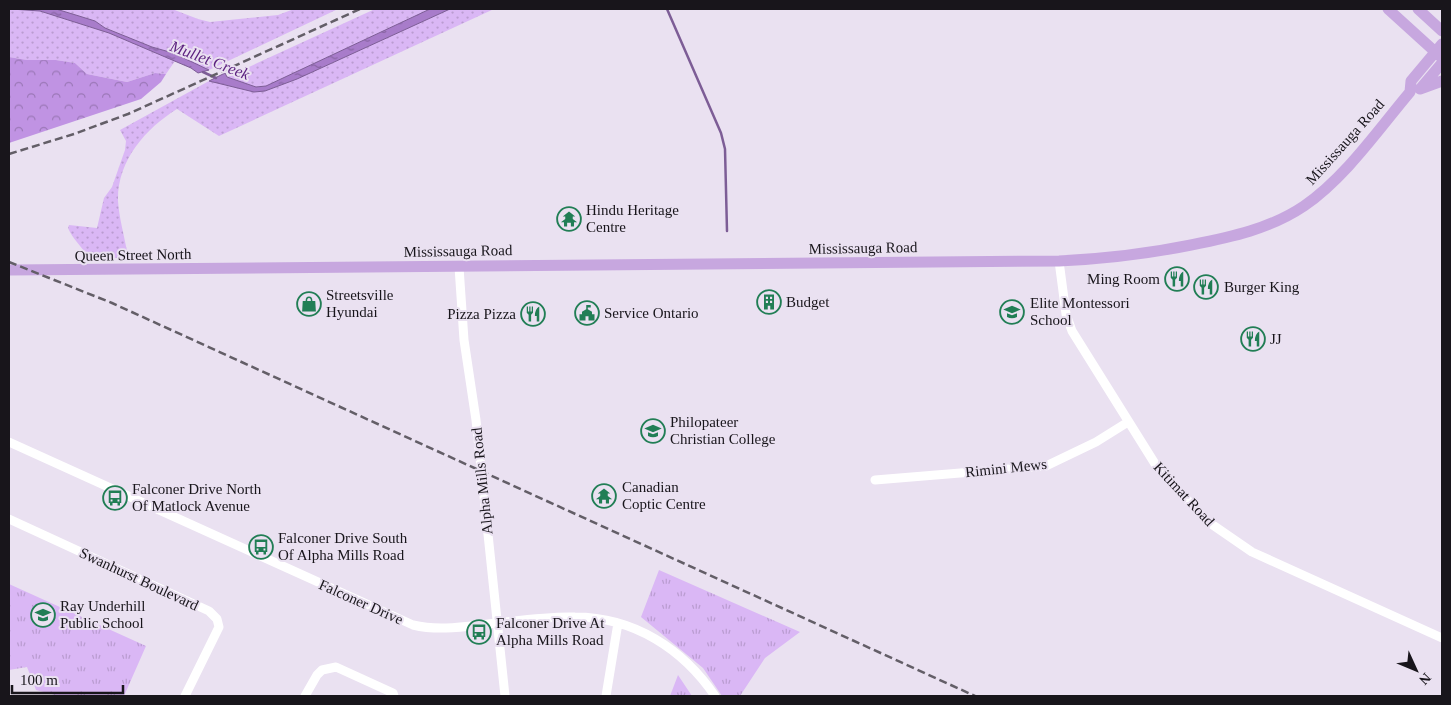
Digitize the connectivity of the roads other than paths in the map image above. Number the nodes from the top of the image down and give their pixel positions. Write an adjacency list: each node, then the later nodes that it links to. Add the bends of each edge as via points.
1 (1388, 9): 5 (main road)
2 (1422, 12): 3 (main road); 4 (main road)
3 (1442, 17)
4 (1442, 31)
5 (1440, 52): 8 (main road, Mississauga Road, via 1411,81)
6 (1442, 63): 8 (main road, Mississauga Road)
7 (1442, 81): 8 (main road)
8 (1415, 91): 9 (main road, Mississauga Road, via 1334,180 1305,205 1278,221 1252,232 1153,252)
9 (1059, 261): 10 (main road, Mississauga Road); 13 (street, Kitimat Road, via 1066,314 1072,331)
10 (459, 266): 11 (main road, Mississauga Road); 18 (street, Alpha Mills Road, via 464,340 476,420)
11 (257, 268): 12 (main road, Queen Street North)
12 (9, 270)
13 (1128, 422): 15 (street, Rimini Mews, via 1046,466); 19 (street, Kitimat Road, via 1169,481 1207,522 1230,539)
14 (9, 442): 18 (street, Falconer Drive, via 413,625 437,630)
15 (874, 480)
16 (9, 519): 20 (street, Swanhurst Boulevard, via 209,611 217,619 218,626)
17 (618, 623): 18 (street, Falconer Drive, via 576,617); 24 (street); 25 (street, Falconer Drive, via 637,629 673,650 700,676)
18 (496, 624): 23 (street, Alpha Mills Road)
19 (1442, 638)
20 (185, 696)
21 (306, 696): 22 (street, via 322,670 336,667)
22 (394, 696)
23 (505, 696)
24 (606, 696)
25 (714, 696)

